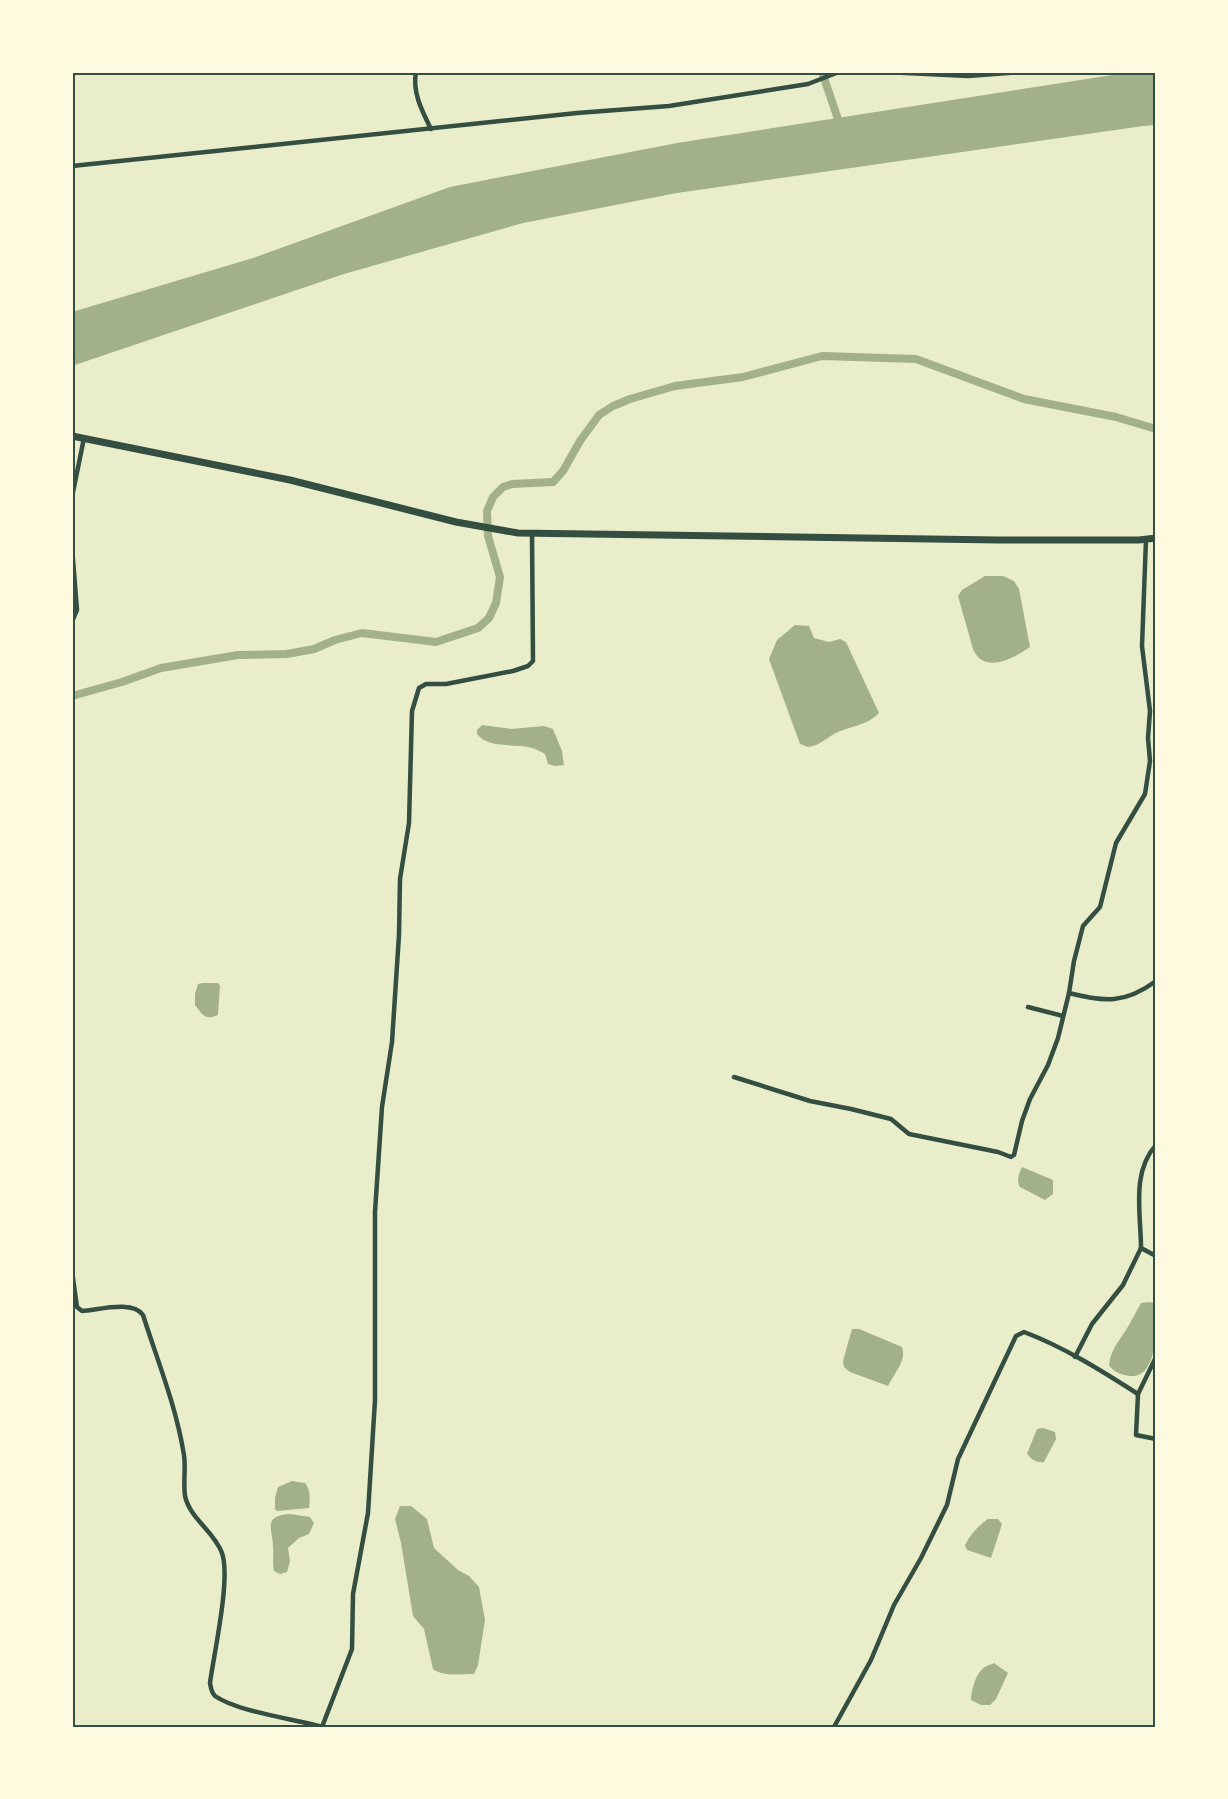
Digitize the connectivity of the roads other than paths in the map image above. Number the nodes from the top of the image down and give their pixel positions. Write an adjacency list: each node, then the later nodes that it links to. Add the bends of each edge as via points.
1 (416, 72): 5 (street, via 418,102)
2 (885, 72): 3 (street, via 968,76)
3 (1023, 72)
4 (838, 73): 5 (street, via 808,84 669,106)
5 (431, 129): 6 (street)
6 (72, 166)
7 (72, 436): 8 (main road)
8 (84, 438): 9 (street); 10 (main road, via 290,480 456,522)
9 (72, 497)
10 (532, 534): 12 (main road); 28 (street, via 533,661 513,670 446,684 426,684 418,688 412,711 392,1042 382,1107 375,1212 375,1400 368,1513 353,1594 352,1649)
11 (1156, 538): 12 (main road)
12 (1146, 539): 16 (street, via 1142,646 1150,711 1150,761 1145,794 1116,843 1100,907 1083,926)
13 (72, 547): 14 (street, via 77,610)
14 (72, 622)
15 (1156, 981): 16 (street, via 1141,992 1110,1000)
16 (1069, 993): 18 (street)
17 (1028, 1007): 18 (street)
18 (1063, 1016): 19 (street, via 1011,1156 909,1134 891,1119 810,1101)
19 (734, 1077)
20 (1156, 1145): 21 (street, via 1148,1154 1140,1180)
21 (1141, 1248): 22 (street); 24 (street, via 1123,1285 1092,1324)
22 (1156, 1256)
23 (72, 1271): 28 (street, via 77,1307 82,1311 131,1308 143,1315 174,1403 185,1457 185,1496 192,1512 215,1538 226,1574 210,1683 212,1692 232,1704)
24 (1075, 1357): 26 (street); 29 (street, via 1024,1332 1016,1336 958,1459 947,1506)
25 (1156, 1357): 26 (street)
26 (1138, 1394): 27 (street, via 1136,1435)
27 (1156, 1439)
28 (323, 1727)
29 (834, 1727)

